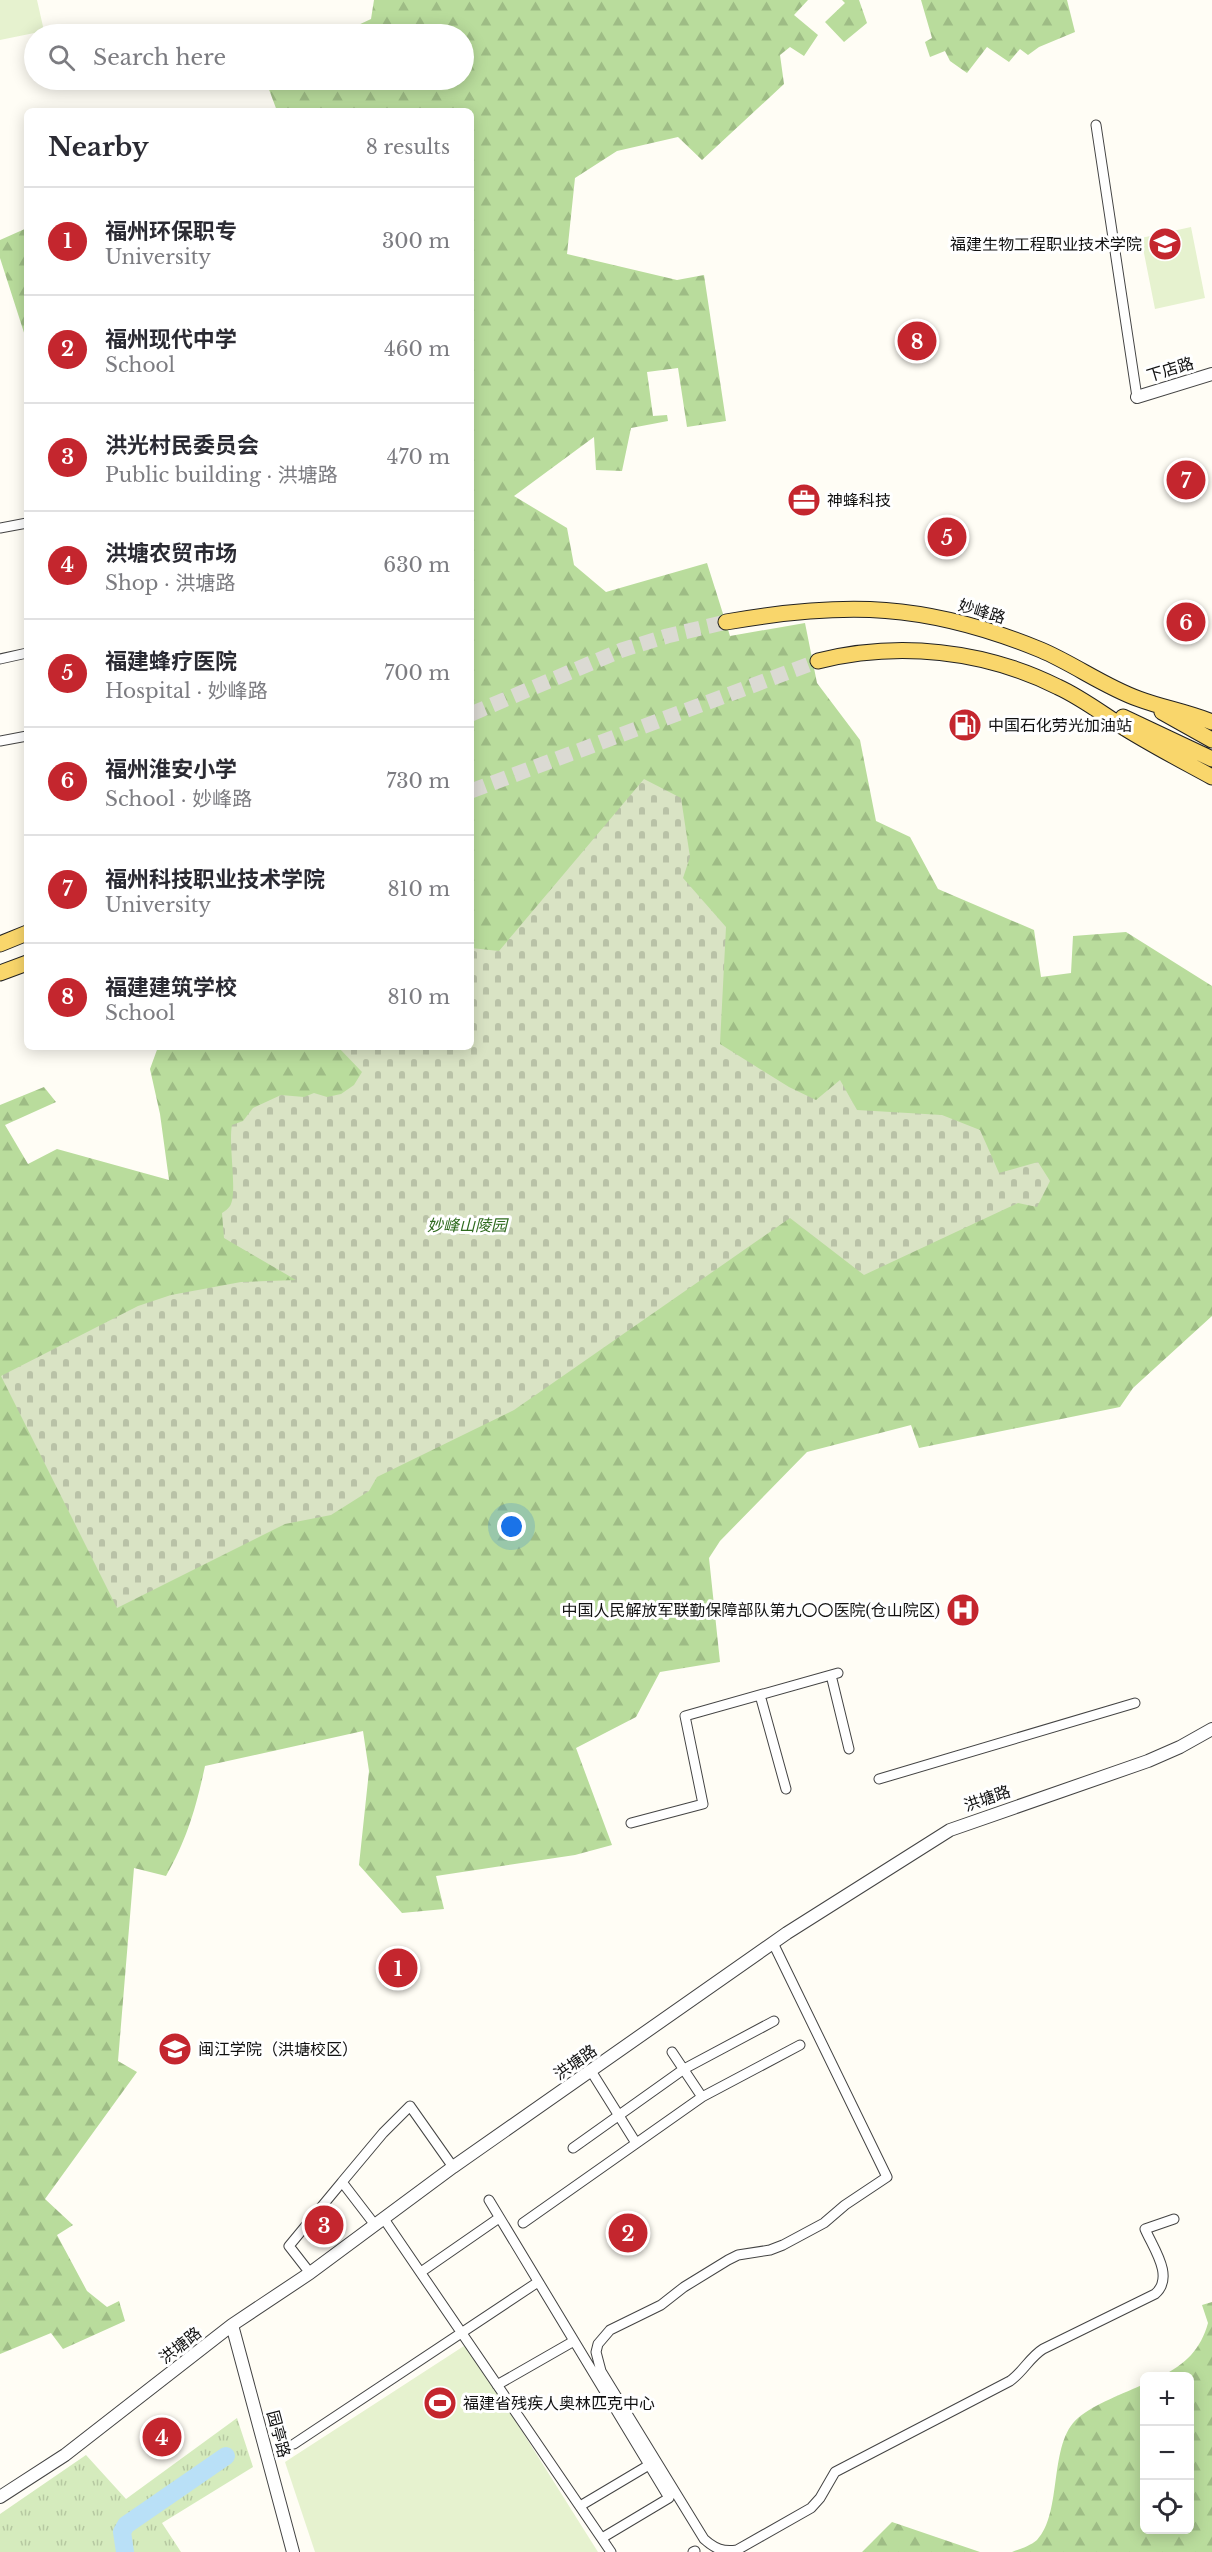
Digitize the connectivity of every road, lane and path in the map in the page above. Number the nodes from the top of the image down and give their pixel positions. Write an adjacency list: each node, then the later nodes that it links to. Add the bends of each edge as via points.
1 (1096, 125): 3 (street)
2 (1212, 374): 3 (street, 下店路)
3 (1137, 397)
4 (24, 524): 5 (street)
5 (0, 528)
6 (726, 622): 11 (main road, 妙峰路, via 838,608 924,614 972,625 1022,643)
7 (24, 654): 8 (street)
8 (0, 659)
9 (818, 661): 10 (main road, via 875,652 944,653 992,661)
10 (1060, 687): 16 (main road); 17 (main road)
11 (1138, 699): 12 (main road, 妙峰路); 14 (main road)
12 (1212, 722)
13 (24, 737): 15 (street)
14 (1212, 740)
15 (0, 741)
16 (1212, 759)
17 (1212, 777)
18 (24, 934): 19 (main road)
19 (0, 944)
20 (24, 964): 21 (main road)
21 (0, 973)
22 (760, 1695): 25 (street, via 834,1674); 27 (street); 28 (street, via 685,1716 703,1804)
23 (1135, 1704): 26 (street)
24 (1212, 1729): 29 (street, 洪塘路, via 1148,1761 950,1830)
25 (849, 1749)
26 (879, 1779)
27 (786, 1789)
28 (631, 1823)
29 (773, 1943): 34 (street, 洪塘路); 43 (street, via 887,2178 824,2223 783,2245 728,2260 652,2311 610,2330 602,2336 596,2352 607,2381 705,2539 715,2548 737,2550 811,2508 835,2472 1010,2381 1043,2349 1155,2294 1163,2285 1165,2274 1145,2229)
30 (774, 2021): 33 (street)
31 (800, 2045): 35 (street)
32 (672, 2052): 33 (street)
33 (684, 2069): 35 (street); 36 (street)
34 (591, 2071): 36 (street); 39 (street, 洪塘路)
35 (702, 2097): 37 (street)
36 (619, 2115): 37 (street); 38 (street)
37 (636, 2143): 45 (street)
38 (573, 2148)
39 (453, 2167): 40 (street, via 410,2106); 44 (street, 洪塘路)
40 (342, 2182): 44 (street); 47 (street, via 289,2246)
41 (489, 2200): 42 (street)
42 (500, 2218): 46 (street); 48 (street)
43 (1174, 2219)
44 (379, 2222): 46 (street); 47 (street, 洪塘路)
45 (523, 2223)
46 (421, 2272): 50 (street)
47 (310, 2273): 49 (street, 洪塘路)
48 (538, 2282): 50 (street); 51 (street)
49 (232, 2325): 55 (street, 洪塘路, via 65,2455); 58 (street, 园亭路)
50 (462, 2332): 52 (street); 53 (street)
51 (574, 2341): 52 (street); 54 (street)
52 (498, 2385): 56 (street)
53 (294, 2444)
54 (649, 2465): 56 (street); 57 (street, via 669,2498)
55 (0, 2498)
56 (580, 2506): 57 (street)
57 (602, 2538): 59 (street)
58 (293, 2552)
59 (611, 2552)

